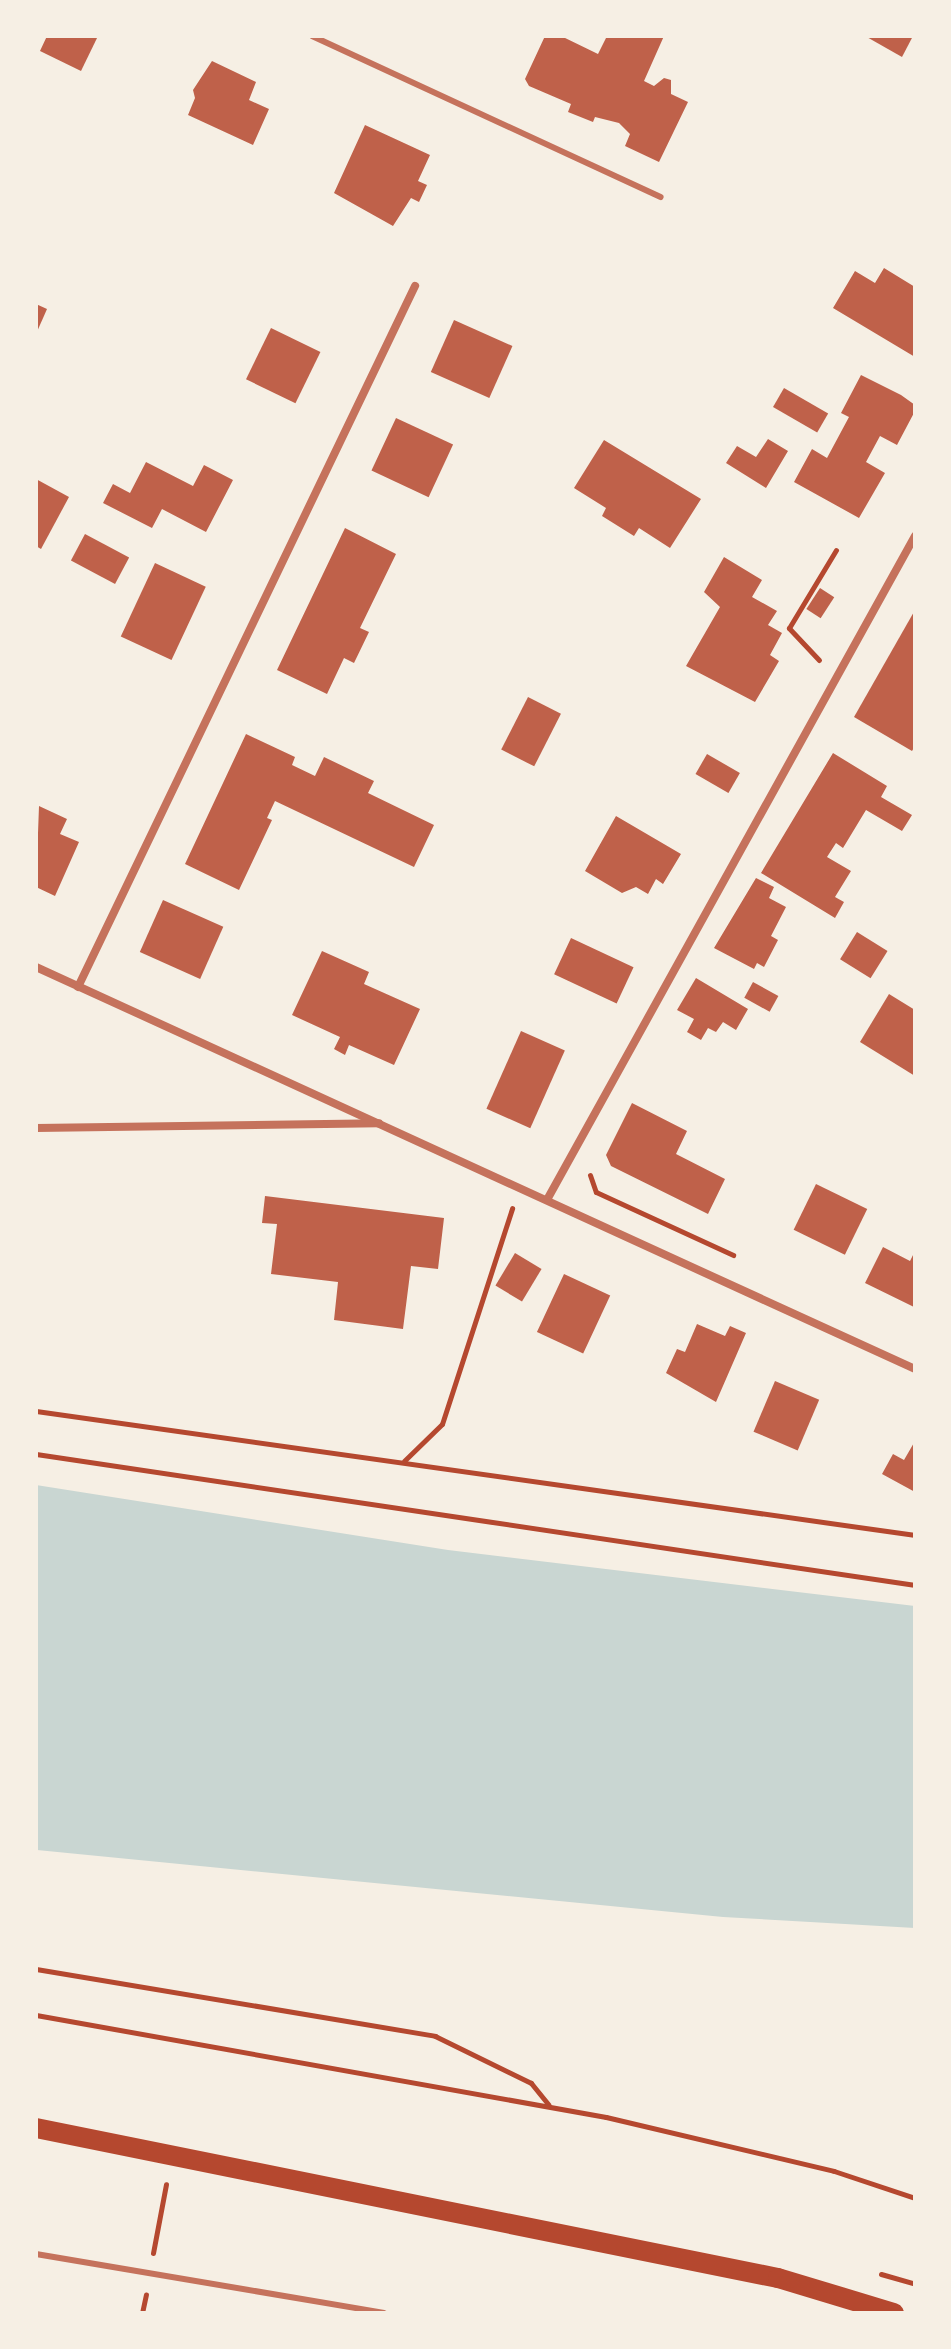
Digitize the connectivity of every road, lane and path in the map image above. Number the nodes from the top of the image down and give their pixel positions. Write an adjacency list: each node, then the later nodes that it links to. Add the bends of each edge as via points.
1 (312, 36): 2 (lane)
2 (661, 197)
3 (415, 286): 8 (street)
4 (915, 536): 12 (street)
5 (836, 550): 6 (path, via 789,628)
6 (819, 660)
7 (36, 967): 8 (street)
8 (78, 987): 9 (street)
9 (382, 1123): 10 (street); 12 (street)
10 (36, 1128)
11 (593, 1166): 14 (path, via 589,1178 596,1192)
12 (548, 1198): 15 (street)
13 (512, 1207): 18 (path, via 442,1424)
14 (747, 1262)
15 (915, 1369)
16 (36, 1411): 18 (path)
17 (36, 1454): 20 (path)
18 (404, 1461): 19 (path)
19 (915, 1535)
20 (915, 1585)
21 (36, 1969): 23 (path, via 435,2036 531,2083)
22 (36, 2015): 23 (path)
23 (550, 2106): 26 (path, via 834,2171)
24 (36, 2128): 30 (main road, via 778,2278)
25 (167, 2181): 27 (path)
26 (915, 2198)
27 (156, 2235)
28 (36, 2254): 29 (lane)
29 (384, 2313)
30 (894, 2313)

